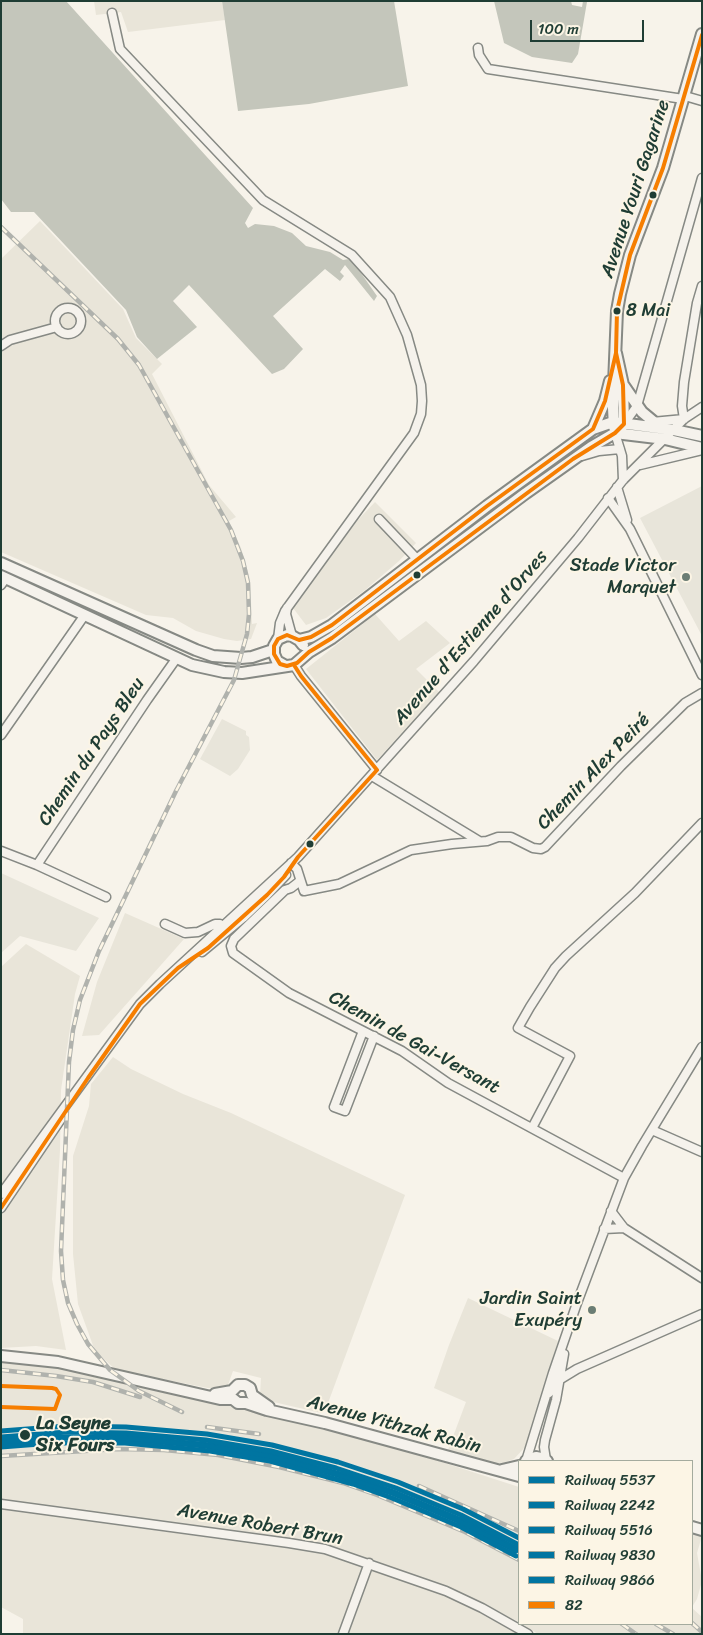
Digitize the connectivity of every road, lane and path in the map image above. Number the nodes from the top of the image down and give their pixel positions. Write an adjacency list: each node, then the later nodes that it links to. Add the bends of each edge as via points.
1 (112, 13): 34 (street, via 120,48 263,200 352,255 390,297 407,335 421,385 422,401 417,427)
2 (702, 34): 4 (main road, Avenue Youri Gagarine)
3 (478, 48): 4 (street, via 488,68)
4 (684, 98): 5 (street); 11 (main road, Avenue Youri Gagarine, via 663,168 630,255 617,311)
5 (702, 101)
6 (702, 178): 7 (street)
7 (700, 190): 13 (street)
8 (702, 286): 15 (street, via 684,382)
9 (57, 327): 10 (street, via 10,340)
10 (1, 346)
11 (616, 353): 12 (main road, Avenue Youri Gagarine); 17 (main road, Avenue Youri Gagarine); 18 (main road, Avenue Youri Gagarine, via 605,401)
12 (623, 385): 13 (main road); 17 (main road, Avenue Youri Gagarine)
13 (637, 406): 16 (main road); 17 (street)
14 (702, 407): 15 (street, Avenue d'Estienne d'Orves)
15 (684, 420): 16 (street); 19 (street, Avenue d'Estienne d'Orves)
16 (656, 425): 17 (main road); 19 (main road); 21 (street)
17 (617, 426): 18 (main road); 21 (main road); 22 (street); 24 (main road)
18 (593, 428): 31 (main road)
19 (674, 430): 20 (main road); 21 (street, Avenue d'Estienne d'Orves)
20 (702, 436)
21 (665, 439): 23 (main road); 25 (street, Avenue d'Estienne d'Orves)
22 (620, 449): 24 (street); 26 (street)
23 (702, 449): 25 (street)
24 (573, 459): 39 (main road, via 332,638)
25 (638, 465): 26 (street, Avenue d'Estienne d'Orves)
26 (623, 480): 27 (street, Avenue d'Estienne d'Orves)
27 (617, 487): 28 (street, Avenue d'Estienne d'Orves); 30 (street)
28 (608, 498): 30 (street); 45 (street, Avenue d'Estienne d'Orves, via 540,584)
29 (379, 519): 31 (street)
30 (630, 529): 42 (street)
31 (417, 559): 36 (main road, via 332,626 311,637)
32 (1, 563): 38 (main road, via 213,656 252,657)
33 (3, 580): 35 (main road)
34 (288, 608): 36 (street, via 286,614); 37 (street, via 282,616)
35 (84, 616): 40 (main road); 44 (street)
36 (296, 638): 37 (main road, via 287,635); 39 (main road, via 304,648)
37 (278, 639): 38 (main road)
38 (273, 650): 41 (main road, via 277,661)
39 (303, 656): 41 (main road, via 299,662)
40 (176, 659): 41 (main road, via 200,667 237,672); 52 (street, Chemin du Pays Bleu)
41 (289, 665): 45 (street)
42 (702, 675)
43 (702, 693): 48 (street, Chemin Alex Peiré, via 684,702 541,849 511,837)
44 (1, 735)
45 (374, 773): 47 (street); 51 (street, Avenue d'Estienne d'Orves)
46 (702, 823): 63 (street, via 635,893 555,968 518,1028 570,1056)
47 (454, 826): 48 (street); 49 (street)
48 (479, 840): 49 (street, Chemin Alex Peiré)
49 (452, 844): 54 (street, Chemin Alex Peiré, via 411,850 339,884)
50 (1, 851): 52 (street)
51 (292, 864): 53 (street); 58 (street, Avenue d'Estienne d'Orves)
52 (37, 865): 56 (street)
53 (300, 880): 54 (street); 55 (street, Chemin de Gai-Versant)
54 (304, 891): 55 (street)
55 (280, 896): 59 (street, Chemin de Gai-Versant, via 234,939 233,953 289,993)
56 (106, 897)
57 (165, 924): 58 (street, via 185,933 198,932 215,924)
58 (226, 929): 62 (street, Avenue d'Estienne d'Orves, via 140,1004)
59 (363, 1031): 60 (street, Chemin de Gai-Versant); 60 (street, via 334,1107 345,1111)
60 (374, 1036): 63 (street, Chemin de Gai-Versant, via 448,1083)
61 (702, 1046): 64 (street)
62 (88, 1078): 67 (street, Avenue d'Estienne d'Orves); 68 (street, Avenue d'Estienne d'Orves)
63 (532, 1128): 66 (street, Chemin de Gai-Versant)
64 (652, 1130): 65 (street); 66 (street)
65 (702, 1152)
66 (624, 1178): 69 (street)
67 (1, 1194)
68 (1, 1208)
69 (611, 1211): 70 (street); 71 (street)
70 (624, 1228): 71 (street); 72 (street)
71 (604, 1229): 74 (street)
72 (701, 1275)
73 (702, 1314): 77 (street)
74 (565, 1341): 76 (street); 81 (street)
75 (1, 1356): 79 (main road, via 58,1362 220,1399)
76 (564, 1357): 77 (street); 78 (street)
77 (577, 1369): 78 (street)
78 (559, 1380): 81 (street); 85 (street, via 545,1440)
79 (233, 1395): 80 (main road, via 238,1403); 80 (main road, via 238,1385 245,1384 250,1388)
80 (249, 1399): 87 (main road, Avenue Yithzak Rabin, via 277,1411)
81 (546, 1399): 82 (street)
82 (526, 1460)
83 (528, 1460): 84 (main road, via 536,1457)
84 (544, 1460)
85 (546, 1460)
86 (518, 1466): 87 (main road, Avenue Yithzak Rabin)
87 (501, 1470): 88 (main road, Avenue Yithzak Rabin)
88 (518, 1476)
89 (1, 1504): 90 (street, Avenue Robert Brun, via 325,1549)
90 (369, 1564): 91 (street); 92 (street, Avenue Robert Brun, via 446,1591)
91 (343, 1634)
92 (528, 1634)

